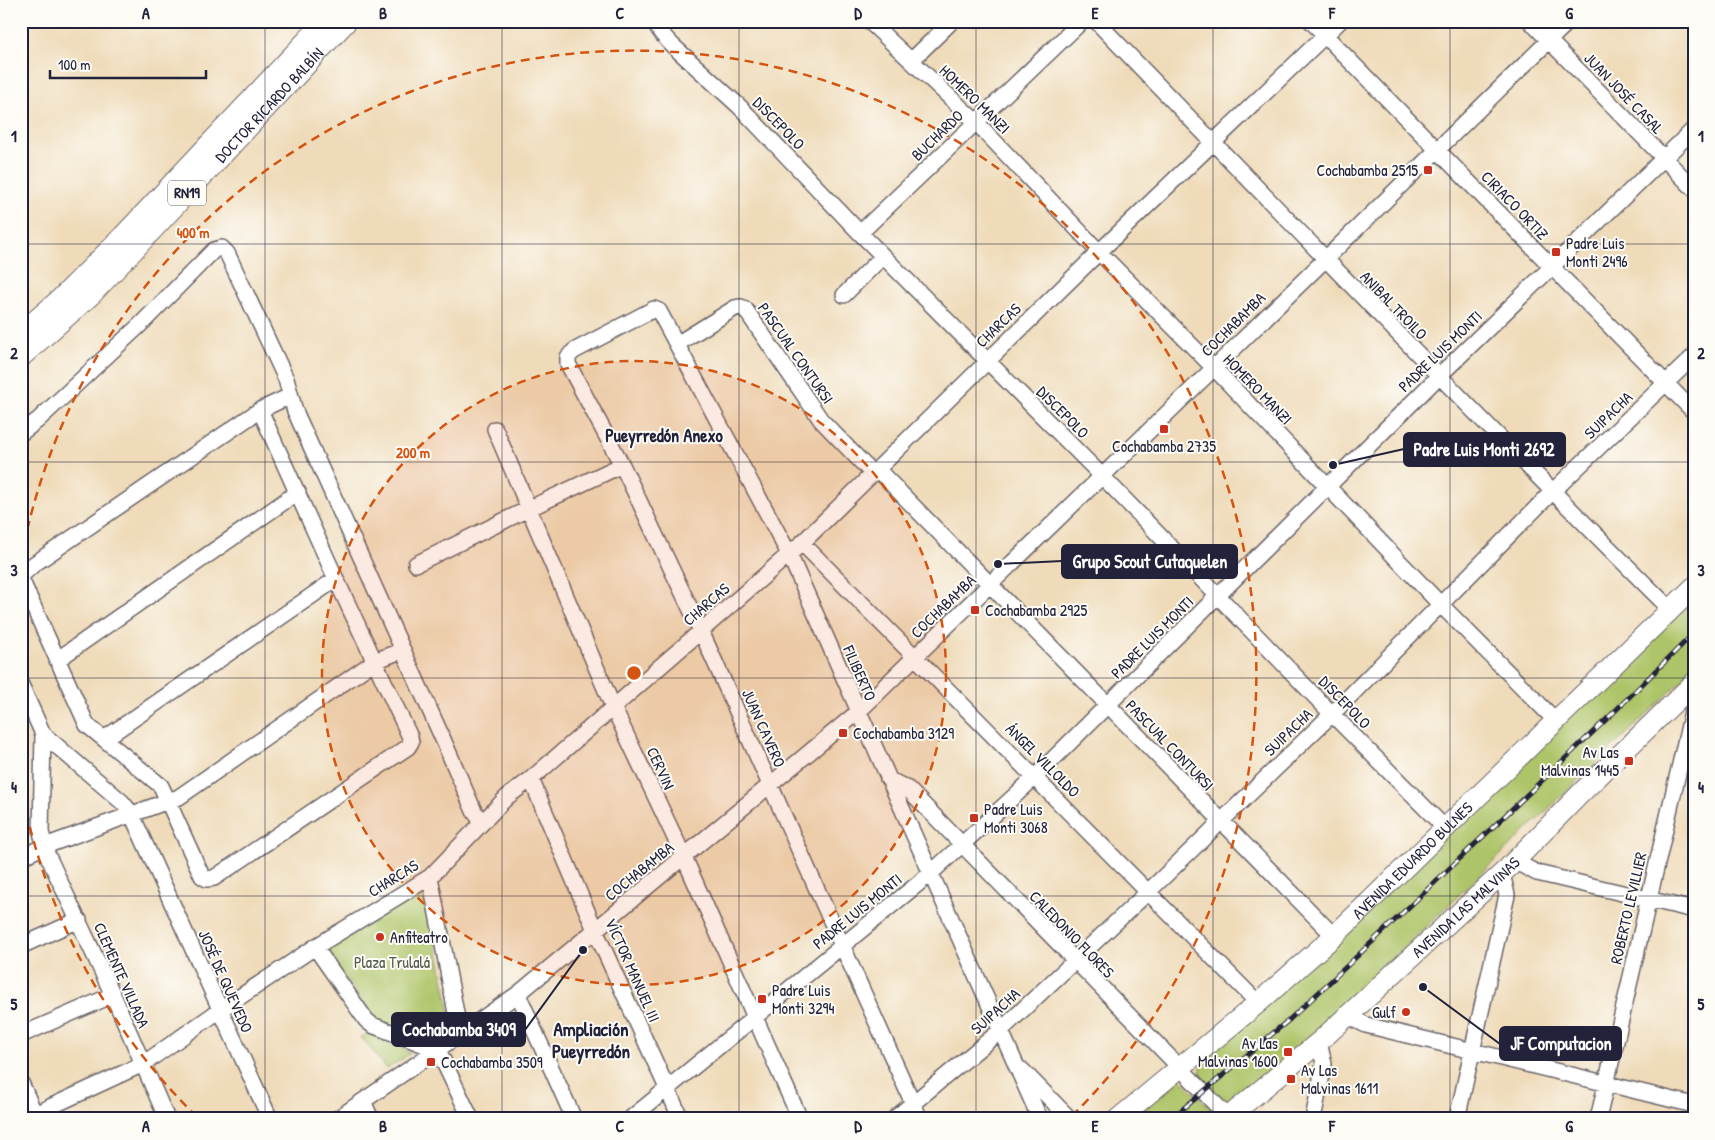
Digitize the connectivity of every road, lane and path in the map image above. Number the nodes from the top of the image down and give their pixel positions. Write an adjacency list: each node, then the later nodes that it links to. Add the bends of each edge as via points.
1 (325, 21): 27 (main road, DOCTOR RICARDO BALBÍN / RN19, via 121,238)
2 (347, 21): 30 (main road, DOCTOR RICARDO BALBÍN / RN19, via 91,295)
3 (653, 21): 21 (street, DISCEPOLO, via 671,44 740,107)
4 (869, 21): 14 (street, HOMERO MANZI)
5 (952, 21): 14 (street)
6 (1082, 21): 15 (street, BUCHARDO)
7 (1096, 21): 17 (street, ANIBAL TROILO)
8 (1311, 21): 12 (street, CIRIACO ORTIZ)
9 (1340, 21): 12 (street, CHARCAS)
10 (1530, 21): 13 (street, JUAN JOSÉ CASAL)
11 (1568, 21): 13 (street, COCHABAMBA)
12 (1325, 35): 17 (street, CHARCAS); 18 (street, CIRIACO ORTIZ)
13 (1549, 41): 18 (street, COCHABAMBA); 19 (street, JUAN JOSÉ CASAL)
14 (911, 62): 15 (street, HOMERO MANZI)
15 (976, 122): 21 (street, BUCHARDO); 22 (street, HOMERO MANZI)
16 (1694, 129): 19 (street, PADRE LUIS MONTI)
17 (1213, 143): 22 (street, CHARCAS); 24 (street, ANIBAL TROILO)
18 (1436, 150): 24 (street, COCHABAMBA); 25 (street, CIRIACO ORTIZ)
19 (1664, 158): 20 (street, JUAN JOSÉ CASAL); 25 (street, PADRE LUIS MONTI)
20 (1694, 189)
21 (860, 233): 23 (street, DISCEPOLO)
22 (1099, 252): 32 (street, CHARCAS); 33 (street, HOMERO MANZI)
23 (883, 256): 26 (street); 32 (street, DISCEPOLO)
24 (1324, 259): 33 (street, COCHABAMBA); 34 (street, ANIBAL TROILO)
25 (1551, 267): 34 (street, PADRE LUIS MONTI); 35 (street, CIRIACO ORTIZ)
26 (844, 294)
27 (21, 333)
28 (677, 344): 31 (street, FILIBERTO, via 659,311 654,309); 42 (street, PASCUAL CONTURSI, via 741,307 821,420); 49 (street, FILIBERTO)
29 (1694, 356): 35 (street, SUIPACHA)
30 (21, 357)
31 (568, 357): 41 (street, JUAN CAVERO, via 568,364)
32 (988, 360): 42 (street, CHARCAS); 43 (street, DISCEPOLO)
33 (1214, 368): 43 (street, COCHABAMBA); 44 (street, HOMERO MANZI)
34 (1439, 376): 44 (street, PADRE LUIS MONTI); 46 (street, ANIBAL TROILO)
35 (1665, 384): 38 (street, CIRIACO ORTIZ); 46 (street, SUIPACHA)
36 (290, 396): 37 (street); 40 (street, via 286,380 232,262 222,248 214,250 141,324); 59 (street)
37 (260, 410): 45 (street); 51 (street, via 34,564)
38 (1694, 412)
39 (495, 430): 47 (street, CERVIN)
40 (21, 433)
41 (622, 465): 47 (street); 58 (street, JUAN CAVERO)
42 (875, 471): 48 (street, CHARCAS); 53 (street, PASCUAL CONTURSI)
43 (1101, 476): 53 (street, COCHABAMBA); 55 (street, DISCEPOLO)
44 (1327, 487): 55 (street, PADRE LUIS MONTI); 56 (street, HOMERO MANZI)
45 (298, 492): 52 (street); 61 (street)
46 (1552, 492): 56 (street, SUIPACHA); 57 (street, ANIBAL TROILO)
47 (528, 509): 50 (street); 67 (street, CERVIN)
48 (802, 543): 49 (street, CHARCAS); 60 (street, ÁNGEL VILLOLDO)
49 (789, 554): 58 (street, CHARCAS); 69 (street, FILIBERTO)
50 (416, 564)
51 (21, 578): 61 (street)
52 (336, 579): 62 (street); 74 (street)
53 (989, 585): 60 (street, COCHABAMBA); 66 (street, PASCUAL CONTURSI)
54 (1694, 586): 57 (main road, AVENIDA EDUARDO BULNES)
55 (1219, 596): 66 (street, PADRE LUIS MONTI); 70 (street, DISCEPOLO)
56 (1440, 604): 70 (street, SUIPACHA); 71 (street, HOMERO MANZI)
57 (1670, 609): 71 (main road, AVENIDA EDUARDO BULNES)
58 (701, 631): 67 (street, CHARCAS); 78 (street, JUAN CAVERO)
59 (403, 650): 62 (street); 81 (street, via 474,811)
60 (915, 656): 69 (street, COCHABAMBA); 75 (street, ÁNGEL VILLOLDO)
61 (57, 660): 74 (street, via 87,725)
62 (375, 662): 79 (street); 79 (street, via 410,736 408,747 214,878 202,876)
63 (1694, 683): 68 (main road, AVENIDA LAS MALVINAS)
64 (21, 686): 73 (street)
65 (1694, 704): 72 (street, ROBERTO LEVILLIER)
66 (1107, 706): 75 (street, PADRE LUIS MONTI); 82 (street, PASCUAL CONTURSI)
67 (614, 707): 76 (street, CHARCAS); 87 (street, CERVIN)
68 (1665, 711): 72 (street); 88 (main road, AVENIDA LAS MALVINAS)
69 (858, 712): 77 (street, FILIBERTO); 78 (street, COCHABAMBA)
70 (1332, 714): 82 (street, SUIPACHA); 83 (street, DISCEPOLO)
71 (1556, 721): 83 (main road, AVENIDA EDUARDO BULNES)
72 (1692, 721): 93 (street, ROBERTO LEVILLIER)
73 (43, 734): 80 (street, JOSÉ DE QUEVEDO); 84 (street)
74 (104, 739): 79 (street, via 157,782)
75 (1035, 777): 85 (street, PADRE LUIS MONTI); 92 (street, ÁNGEL VILLOLDO)
76 (530, 779): 81 (street, CHARCAS); 96 (street, VÍCTOR MANUEL III)
77 (888, 779): 85 (street, CALEDONIO FLORES, via 908,789); 89 (street, FILIBERTO)
78 (771, 785): 87 (street, COCHABAMBA); 98 (street, JUAN CAVERO)
79 (168, 802): 80 (street)
80 (131, 813): 84 (street); 105 (street, JOSÉ DE QUEVEDO)
81 (482, 822): 91 (street, CHARCAS)
82 (1220, 822): 92 (street, SUIPACHA); 97 (street, PASCUAL CONTURSI)
83 (1446, 829): 97 (main road, AVENIDA EDUARDO BULNES)
84 (44, 846): 86 (street); 95 (street, CLEMENTE VILLADA)
85 (961, 846): 89 (street, PADRE LUIS MONTI); 101 (street, CALEDONIO FLORES)
86 (21, 857)
87 (684, 857): 96 (street, COCHABAMBA); 107 (street, CERVIN)
88 (1514, 861): 90 (main road, AVENIDA LAS MALVINAS); 93 (street, via 1537,873)
89 (930, 874): 98 (street, PADRE LUIS MONTI); 108 (street, FILIBERTO)
90 (1499, 876): 106 (main road, AVENIDA LAS MALVINAS); 113 (street, via 1507,895)
91 (430, 877): 100 (street, CHARCAS); 109 (street)
92 (1148, 892): 101 (street, SUIPACHA); 104 (street, ÁNGEL VILLOLDO)
93 (1648, 899): 94 (street); 118 (street, ROBERTO LEVILLIER)
94 (1694, 910)
95 (79, 920): 99 (street); 103 (street, CLEMENTE VILLADA)
96 (595, 930): 102 (street, COCHABAMBA); 119 (street, VÍCTOR MANUEL III)
97 (1334, 936): 104 (main road, AVENIDA EDUARDO BULNES)
98 (843, 945): 107 (street, PADRE LUIS MONTI); 121 (street, JUAN CAVERO)
99 (21, 946)
100 (315, 947): 105 (street, CHARCAS); 112 (street, via 366,1020)
101 (1075, 962): 108 (street, SUIPACHA); 116 (street, CALEDONIO FLORES)
102 (518, 994): 109 (street, COCHABAMBA); 130 (street)
103 (113, 995): 110 (street); 115 (street, CLEMENTE VILLADA)
104 (1258, 1003): 116 (main road, AVENIDA EDUARDO BULNES)
105 (220, 1010): 115 (street, CHARCAS); 126 (street, JOSÉ DE QUEVEDO)
106 (1348, 1016): 111 (main road, AVENIDA LAS MALVINAS); 113 (street, via 1366,1025)
107 (754, 1017): 119 (street, PADRE LUIS MONTI); 133 (street, CERVIN)
108 (1000, 1031): 114 (street, FILIBERTO); 121 (street, SUIPACHA)
109 (460, 1034): 112 (street, COCHABAMBA)
110 (21, 1035)
111 (1320, 1042): 124 (main road, AVENIDA LAS MALVINAS); 139 (street, via 1324,1064)
112 (438, 1050): 120 (street, COCHABAMBA); 129 (street)
113 (1473, 1050): 118 (street); 140 (street)
114 (1014, 1062): 136 (street, FILIBERTO); 137 (street, FILIBERTO)
115 (143, 1064): 123 (street, CHARCAS); 125 (street, CLEMENTE VILLADA)
116 (1180, 1068): 124 (street, CALEDONIO FLORES); 138 (main road, AVENIDA EDUARDO BULNES)
117 (21, 1083): 123 (street)
118 (1606, 1083): 122 (street); 141 (street, ROBERTO LEVILLIER)
119 (667, 1088): 131 (street, PADRE LUIS MONTI); 132 (street, VÍCTOR MANUEL III)
120 (363, 1101): 127 (street, COCHABAMBA); 128 (street)
121 (913, 1103): 134 (street, SUIPACHA); 135 (street, JUAN CAVERO)
122 (1694, 1105)
123 (32, 1117)
124 (1227, 1118)
125 (168, 1119)
126 (270, 1119)
127 (337, 1119)
128 (371, 1119)
129 (470, 1119)
130 (574, 1119)
131 (630, 1119)
132 (681, 1119)
133 (800, 1119)
134 (894, 1119)
135 (920, 1119)
136 (1040, 1119)
137 (1070, 1119)
138 (1118, 1119)
139 (1313, 1119)
140 (1457, 1119)
141 (1598, 1119)

